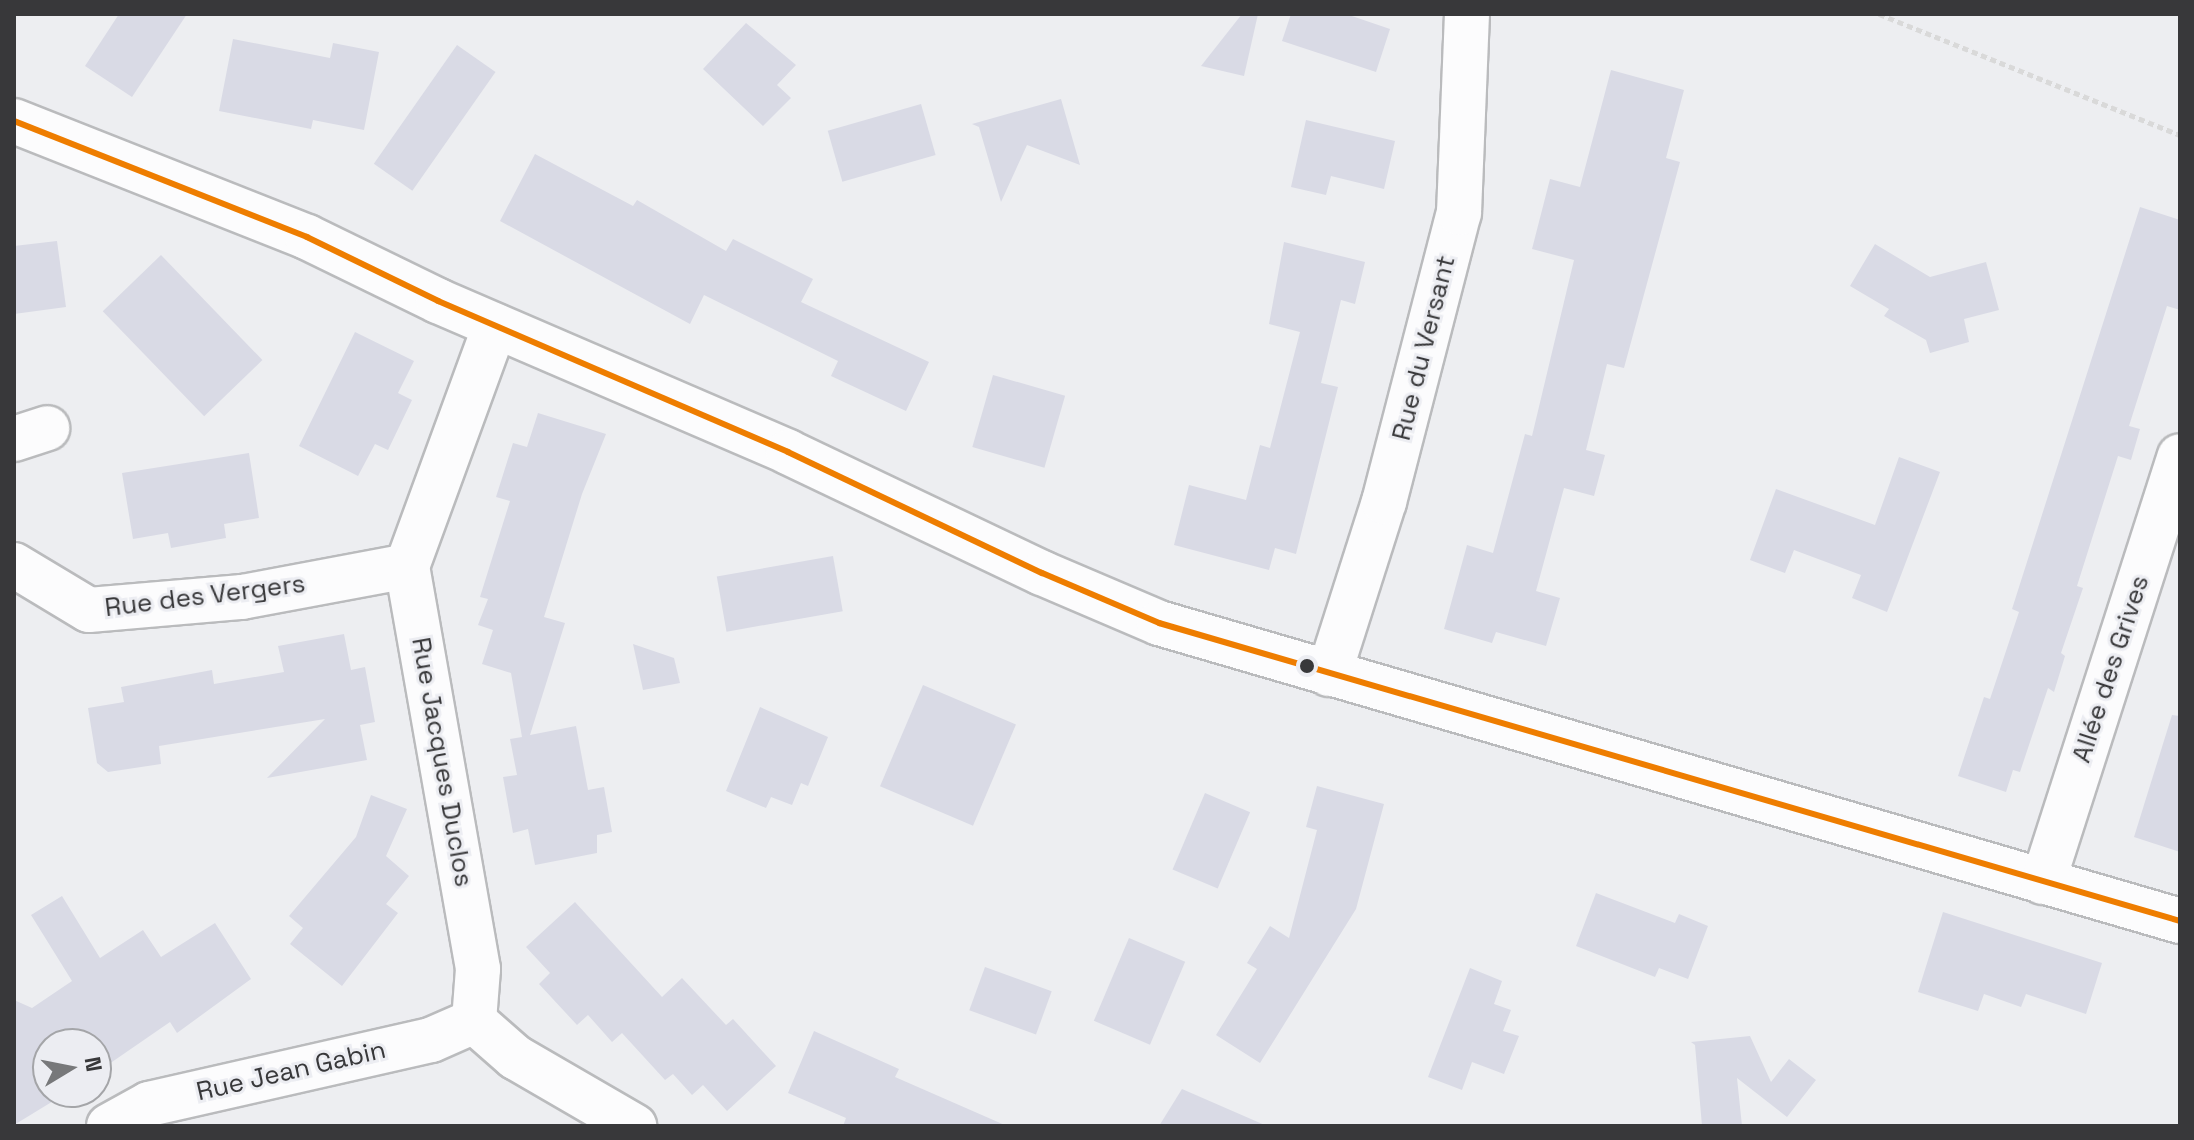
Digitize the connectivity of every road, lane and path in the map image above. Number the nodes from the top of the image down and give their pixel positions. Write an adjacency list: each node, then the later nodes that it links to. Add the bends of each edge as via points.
1 (1467, 14): 9 (street, Rue du Versant, via 1459,213 1384,502)
2 (1879, 14): 4 (path)
3 (14, 121): 5 (street, via 307,237)
4 (2180, 135)
5 (495, 326): 8 (street); 9 (street, via 788,452 1159,623)
6 (2180, 456): 10 (street, Allée des Grives)
7 (14, 565): 8 (street, Rue des Vergers, via 89,610 242,597)
8 (407, 566): 12 (street, Rue Jacques Duclos, via 478,969)
9 (1329, 674): 10 (street)
10 (2043, 882): 11 (street)
11 (2180, 921)
12 (474, 1021): 13 (street, Rue Jean Gabin, via 431,1040 149,1104); 14 (street, via 515,1057)
13 (109, 1126)
14 (634, 1126)

